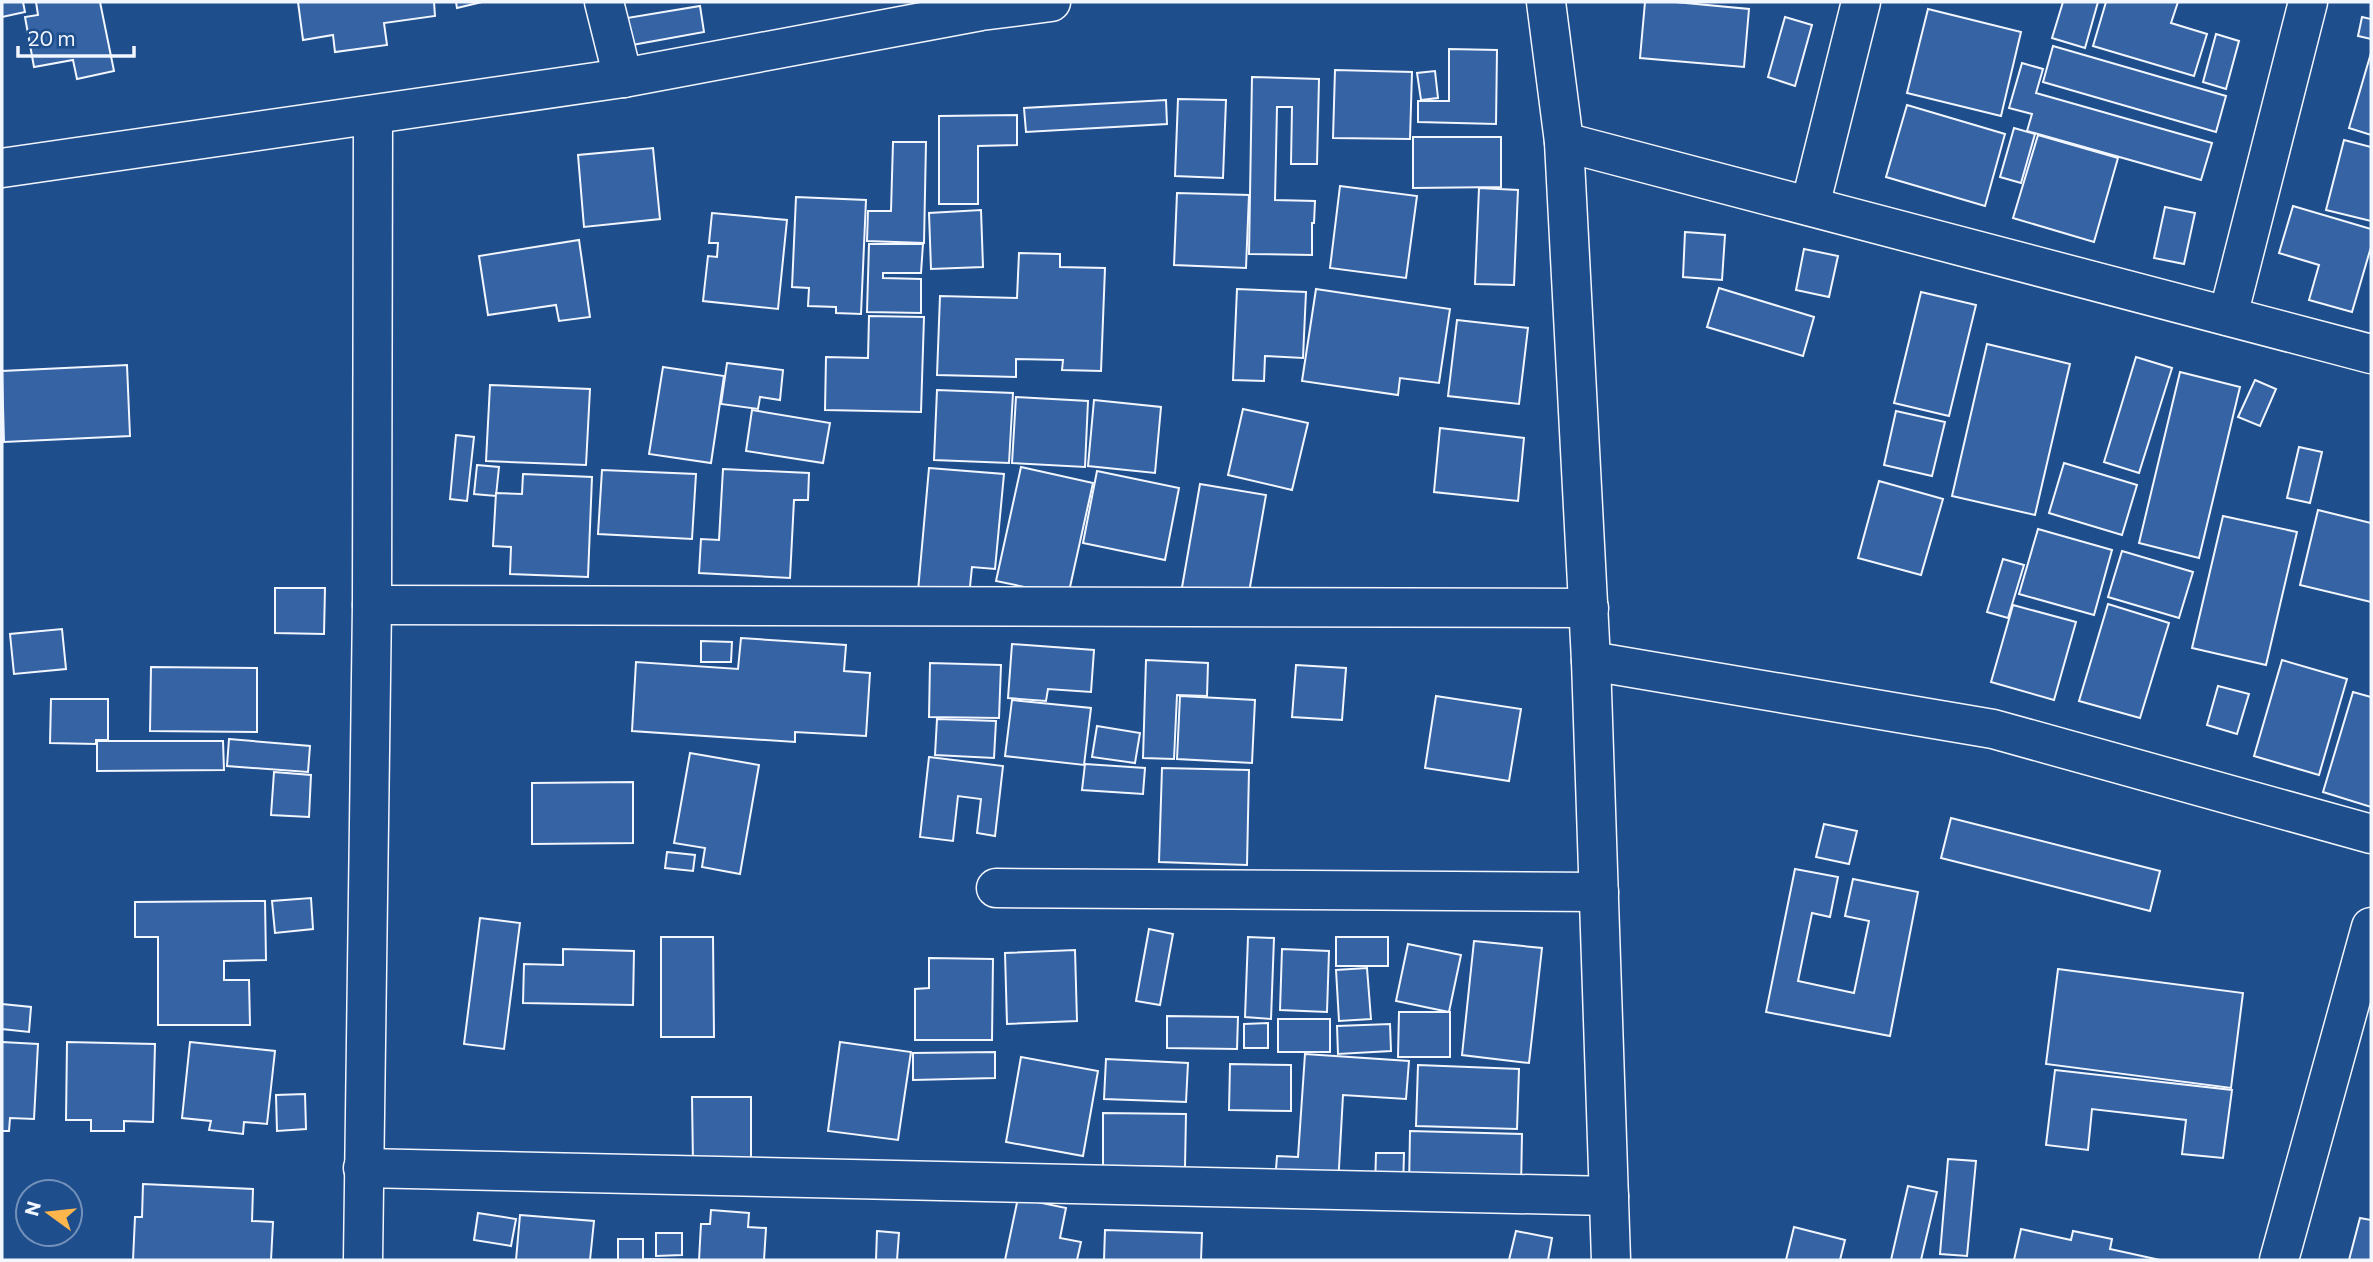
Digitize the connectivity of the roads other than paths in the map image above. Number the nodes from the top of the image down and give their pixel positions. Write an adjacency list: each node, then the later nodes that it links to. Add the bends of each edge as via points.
1 (604, 2): 7 (street)
2 (1051, 2): 6 (street)
3 (1546, 2): 9 (street)
4 (1861, 2): 11 (street)
5 (2308, 2): 12 (street)
6 (979, 6): 7 (street)
7 (623, 78): 8 (street)
8 (373, 115): 10 (street); 14 (street)
9 (1564, 142): 11 (street); 15 (street)
10 (2, 168)
11 (1810, 206): 12 (street)
12 (2228, 316): 13 (street)
13 (2371, 354)
14 (372, 605): 15 (street); 21 (street)
15 (1589, 608): 16 (street)
16 (1591, 662): 17 (street, via 1993,729); 19 (street)
17 (2371, 834)
18 (996, 888): 19 (street)
19 (1599, 892): 22 (street)
20 (2371, 928): 25 (street)
21 (363, 1168): 22 (street); 23 (street)
22 (1609, 1196): 24 (street)
23 (363, 1260)
24 (1611, 1260)
25 (2278, 1260)

